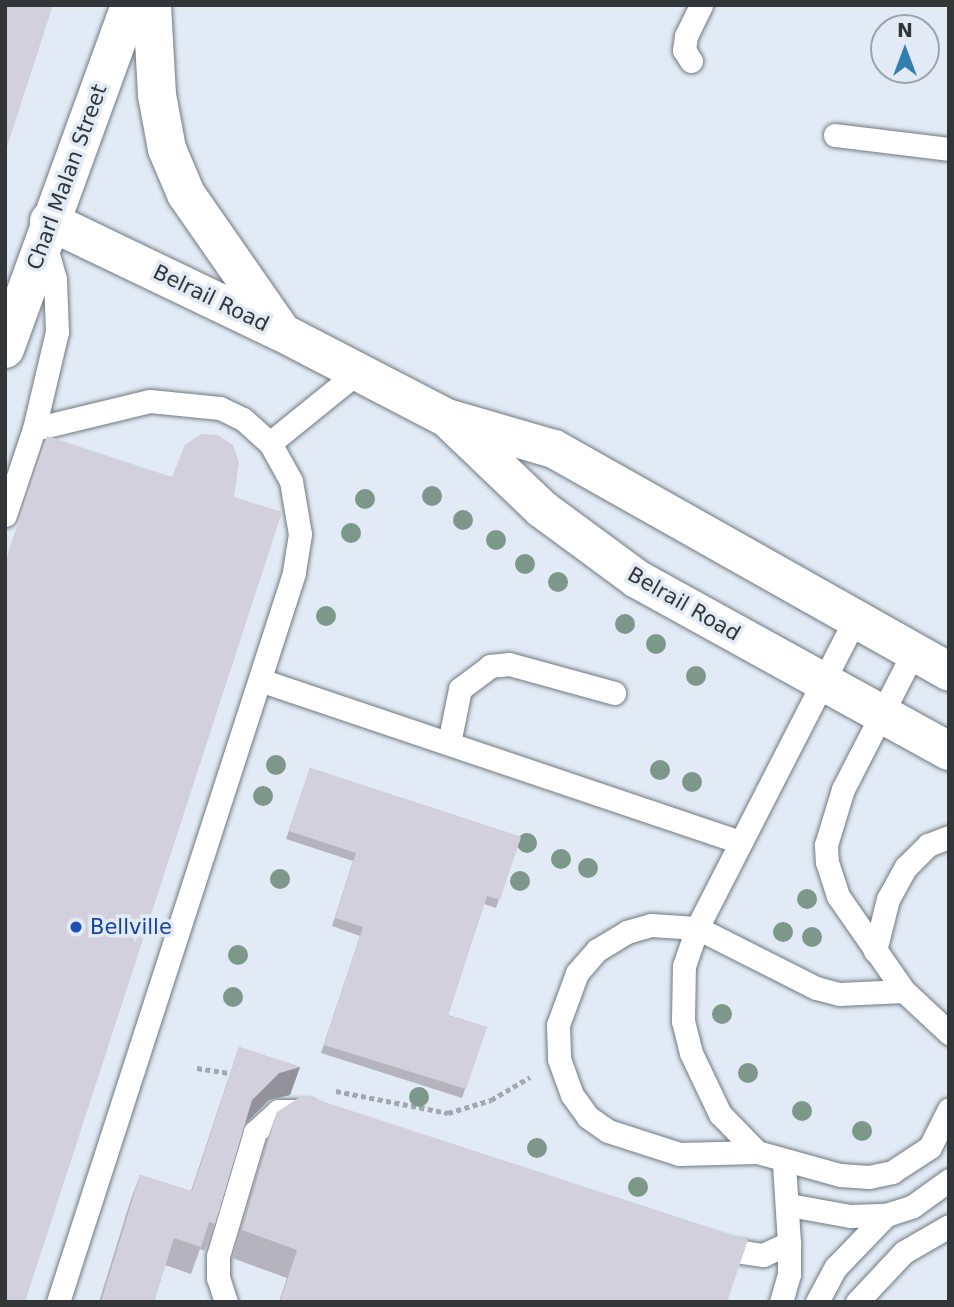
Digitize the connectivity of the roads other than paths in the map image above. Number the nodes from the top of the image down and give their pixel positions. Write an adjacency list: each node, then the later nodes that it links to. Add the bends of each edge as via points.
1 (130, 5): 7 (street, Charl Malan Street)
2 (152, 5): 8 (street, via 157,95 167,149 186,194)
3 (701, 5): 4 (lane, via 686,36 684,50)
4 (691, 61)
5 (835, 135): 6 (lane)
6 (949, 149)
7 (46, 228): 8 (street, Belrail Road); 9 (street, Charl Malan Street); 12 (lane, via 55,279 57,332)
8 (281, 332): 10 (street, Belrail Road)
9 (5, 349)
10 (359, 371): 11 (street, Belrail Road); 13 (lane)
11 (447, 418): 15 (street, Belrail Road, via 554,449); 19 (street, Belrail Road, via 541,509 637,579)
12 (34, 429): 13 (lane, via 150,401 177,401 220,408 243,419); 14 (lane)
13 (270, 443): 18 (lane, via 291,481 300,534 294,573)
14 (5, 515)
15 (853, 621): 16 (street, Belrail Road); 19 (lane)
16 (913, 653): 17 (street, Belrail Road); 21 (lane)
17 (949, 672)
18 (260, 680): 22 (lane); 40 (lane)
19 (823, 681): 21 (street, Belrail Road); 25 (lane)
20 (614, 693): 22 (lane, via 509,664 490,666 460,689)
21 (881, 714): 23 (street, Belrail Road); 27 (lane, via 843,789 826,845 838,897)
22 (449, 743): 25 (lane)
23 (949, 751)
24 (949, 837): 27 (lane, via 928,845 906,867 888,900)
25 (740, 842): 26 (lane)
26 (697, 928): 28 (lane, via 816,988 839,994); 32 (lane, via 684,966 681,994 691,1053 720,1114); 32 (lane, via 651,925 627,932 597,950 577,973 565,1000 558,1025 559,1059 572,1095 588,1117 608,1131 679,1154)
27 (874, 951): 28 (lane)
28 (904, 991): 29 (lane)
29 (949, 1033)
30 (949, 1109): 33 (lane, via 930,1147 892,1172 840,1175)
31 (335, 1120): 41 (lane, via 294,1108 278,1111 255,1132 218,1256 218,1278)
32 (757, 1152): 33 (lane)
33 (784, 1163): 35 (lane)
34 (949, 1180): 36 (lane, via 914,1206)
35 (789, 1206): 36 (lane, via 850,1216); 39 (lane)
36 (886, 1215): 43 (lane, via 836,1267)
37 (946, 1234): 44 (lane, via 904,1252)
38 (695, 1241): 39 (lane, via 748,1255 774,1252)
39 (789, 1243): 42 (lane, via 789,1274)
40 (58, 1302)
41 (226, 1302)
42 (781, 1302)
43 (817, 1302)
44 (857, 1302)

